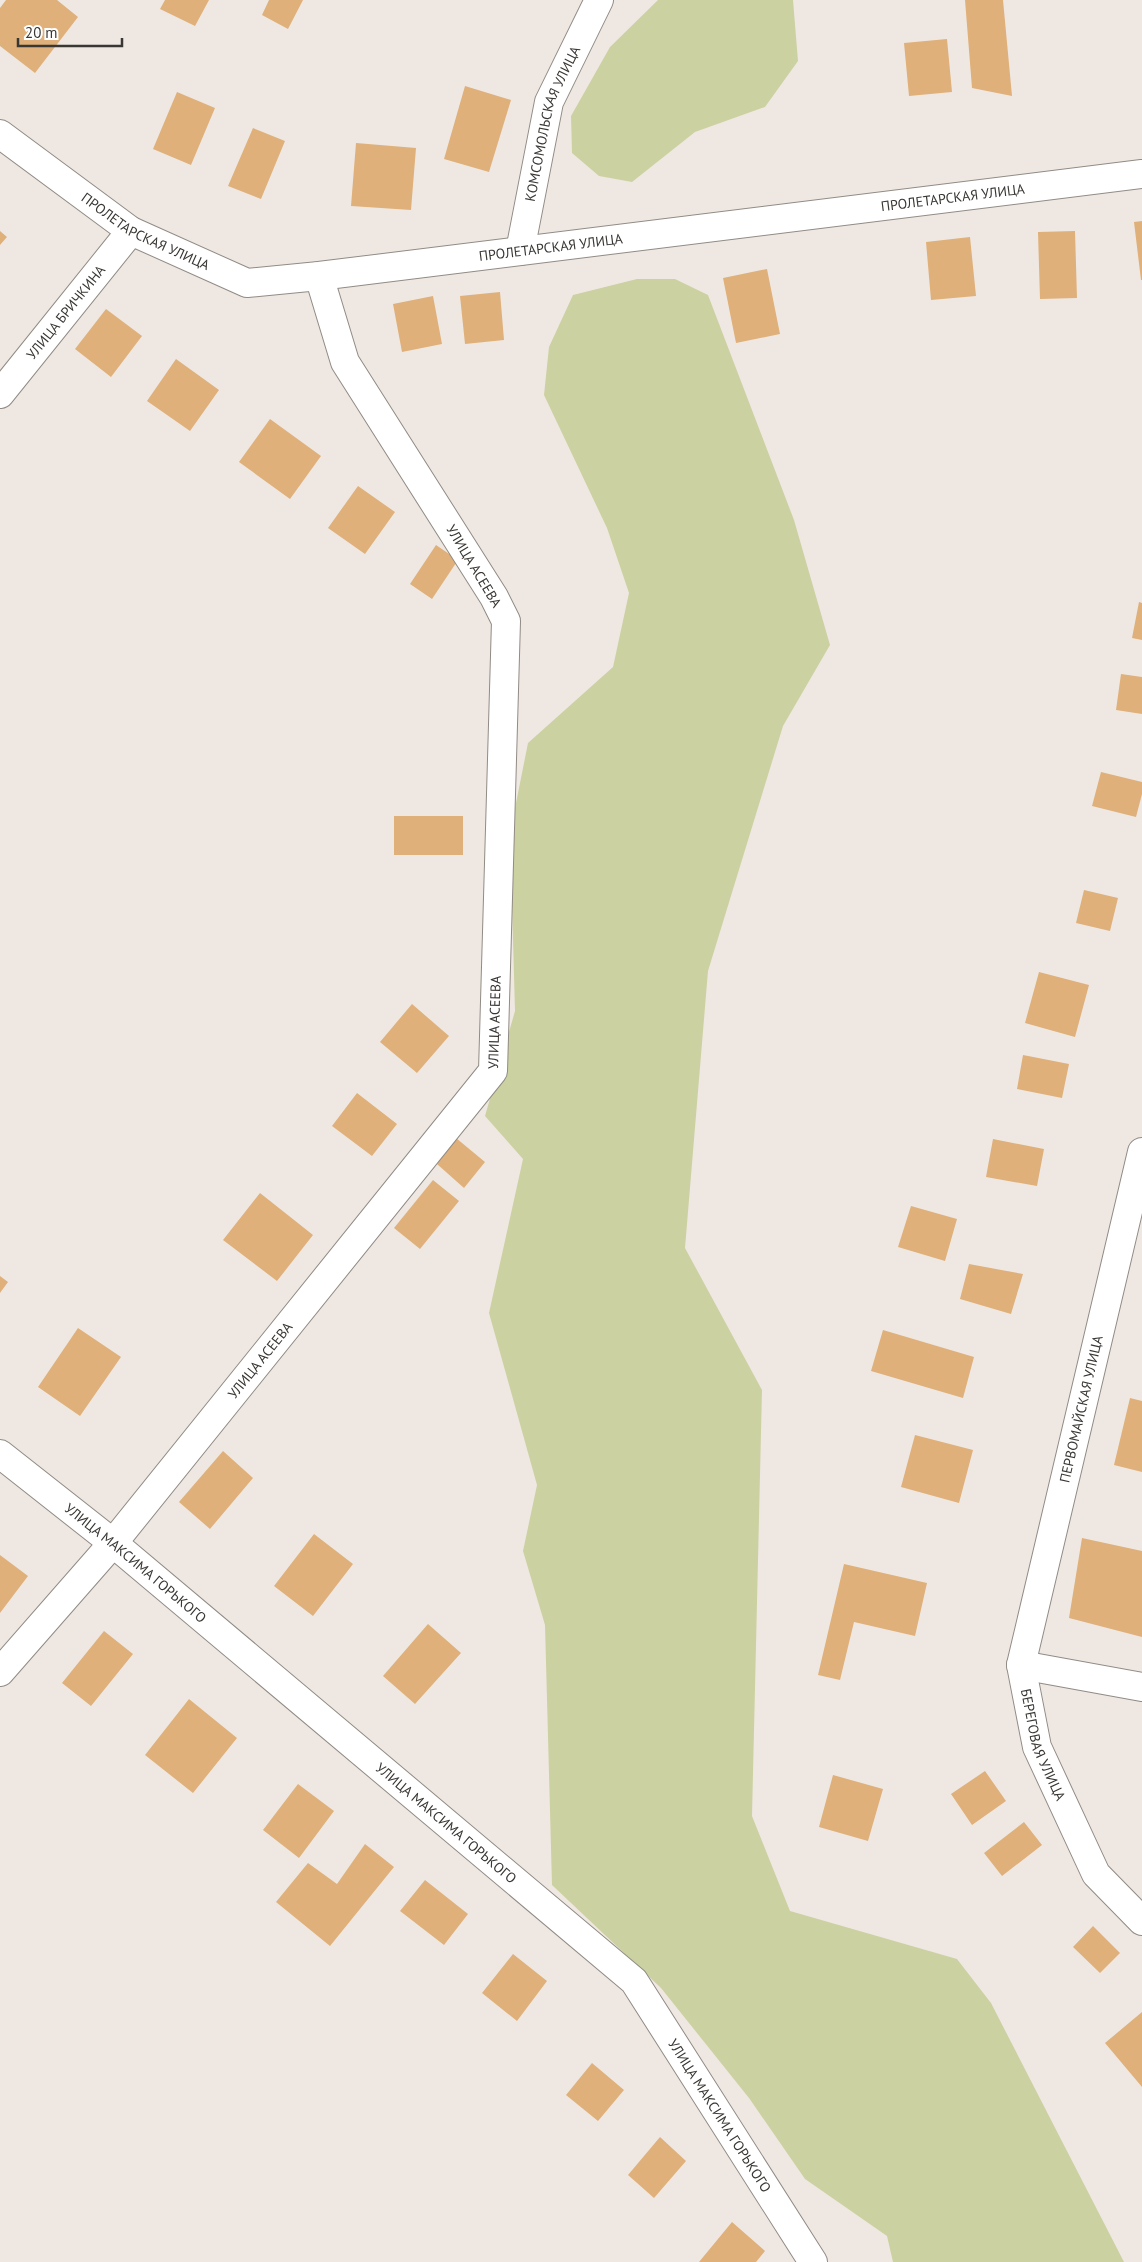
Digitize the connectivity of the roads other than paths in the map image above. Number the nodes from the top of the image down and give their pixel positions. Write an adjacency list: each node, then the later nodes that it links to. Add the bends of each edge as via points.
1 (599, 0): 5 (street, КОМСОМОЛЬСКАЯ УЛИЦА, via 549,102)
2 (0, 134): 4 (street, ПРОЛЕТАРСКАЯ УЛИЦА)
3 (1142, 174): 5 (street, ПРОЛЕТАРСКАЯ УЛИЦА)
4 (131, 230): 6 (street, ПРОЛЕТАРСКАЯ УЛИЦА, via 247,282); 7 (street, УЛИЦА БРИЧКИНА)
5 (520, 251): 6 (street, ПРОЛЕТАРСКАЯ УЛИЦА)
6 (319, 276): 10 (street, УЛИЦА АСЕЕВА, via 345,362 494,596 506,621 494,1071)
7 (0, 394)
8 (1142, 1152): 11 (street, ПЕРВОМАЙСКАЯ УЛИЦА)
9 (0, 1454): 10 (street, УЛИЦА МАКСИМА ГОРЬКОГО)
10 (113, 1543): 12 (street, УЛИЦА АСЕЕВА); 15 (street, УЛИЦА МАКСИМА ГОРЬКОГО, via 634,1981)
11 (1021, 1665): 13 (street, БЕРЕГОВАЯ УЛИЦА); 14 (street, БЕРЕГОВАЯ УЛИЦА, via 1037,1747 1096,1874)
12 (0, 1672)
13 (1142, 1688)
14 (1142, 1921)
15 (813, 2262)

